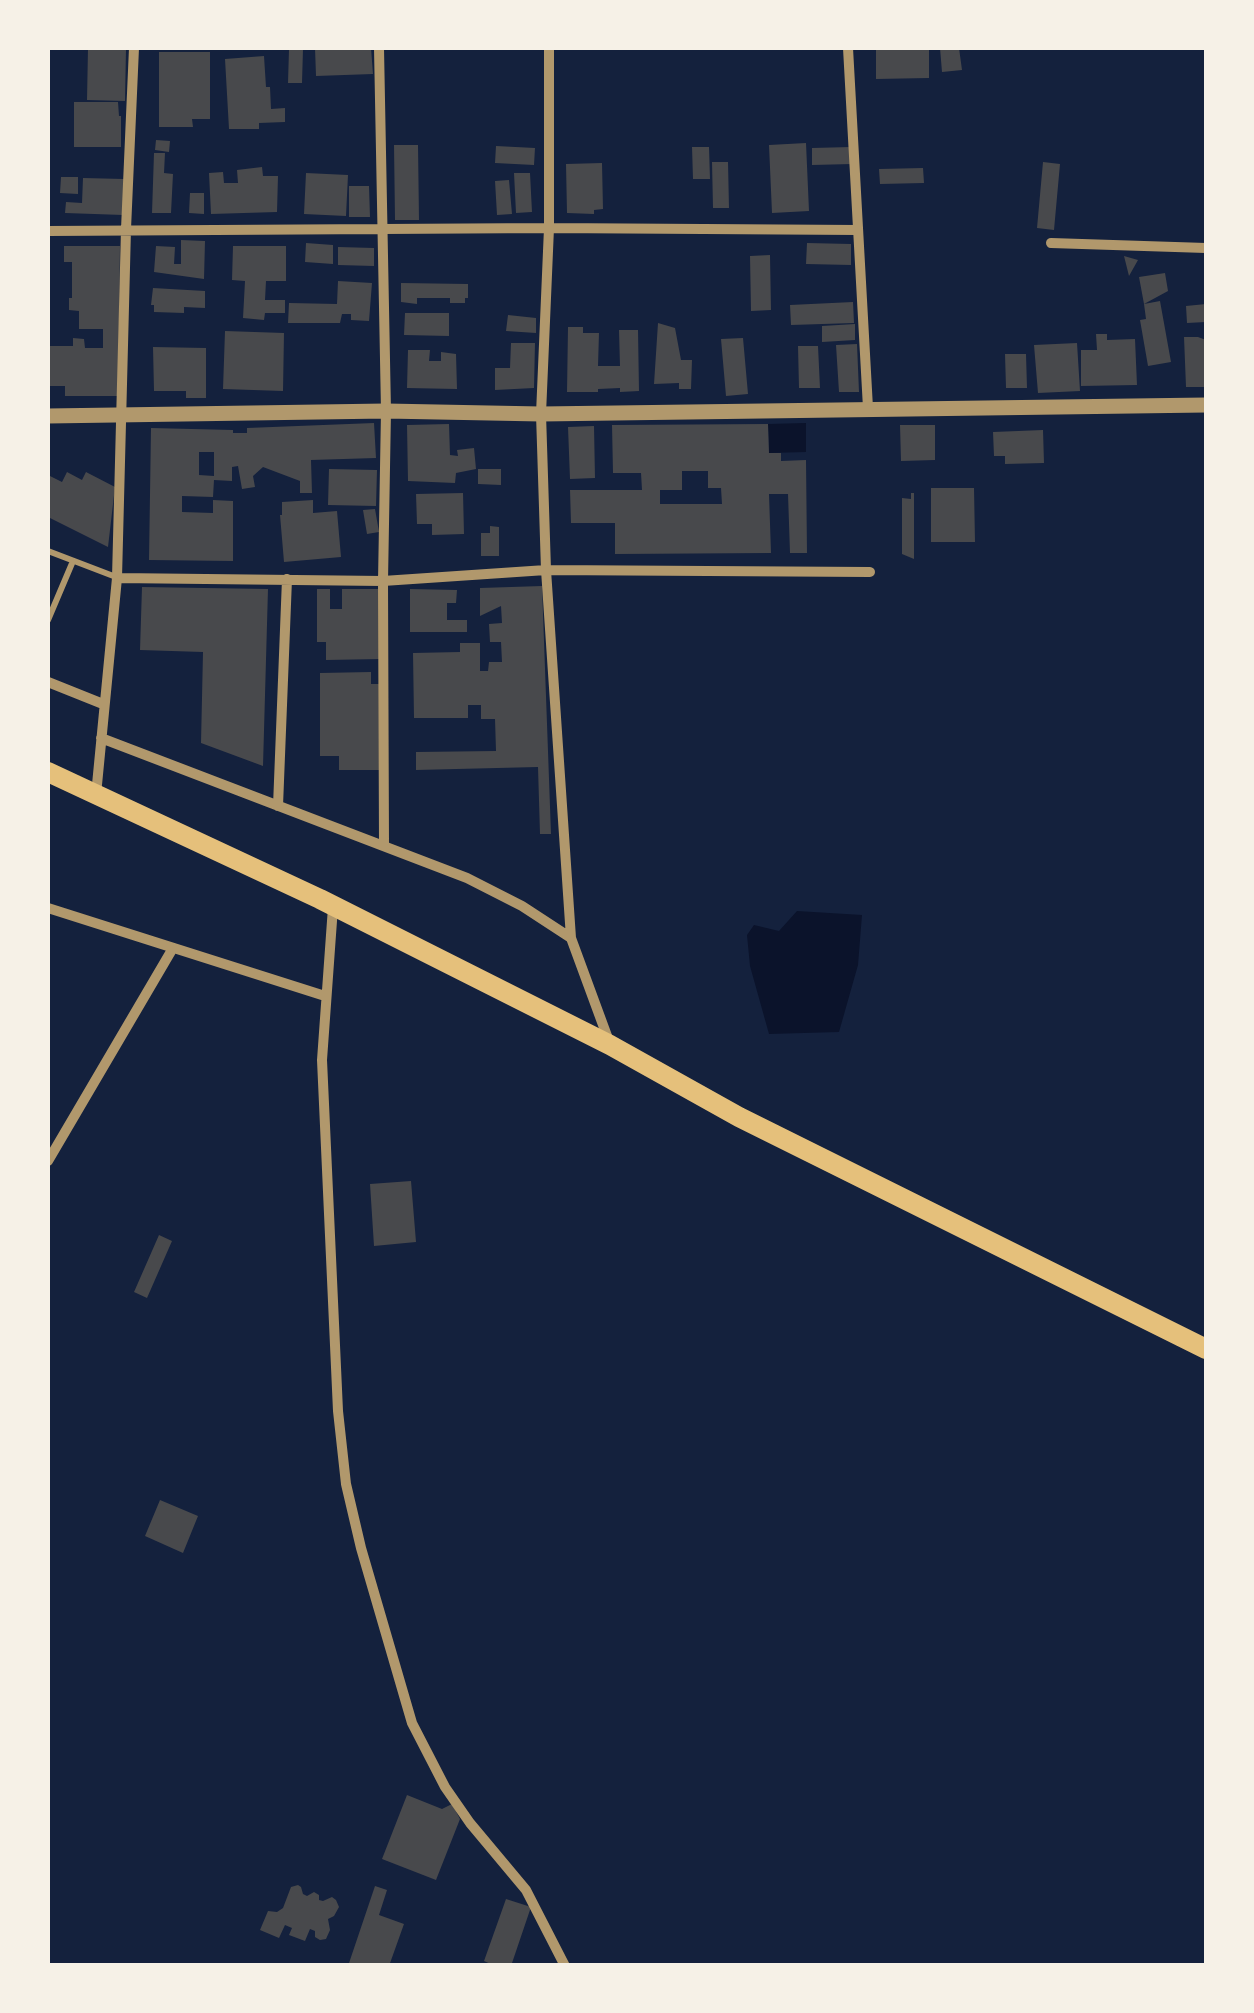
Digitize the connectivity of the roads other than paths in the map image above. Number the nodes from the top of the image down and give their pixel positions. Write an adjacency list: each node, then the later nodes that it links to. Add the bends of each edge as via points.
1 (134, 48): 5 (street)
2 (379, 48): 7 (street)
3 (549, 48): 6 (street)
4 (848, 48): 8 (street)
5 (126, 228): 7 (street); 9 (street); 17 (street)
6 (549, 228): 7 (street); 8 (street); 15 (street)
7 (382, 229): 14 (street)
8 (858, 230): 13 (street)
9 (48, 231)
10 (1051, 243): 11 (street)
11 (1206, 248)
12 (1206, 405): 13 (street)
13 (868, 408): 15 (street)
14 (386, 411): 15 (street); 17 (street); 24 (street)
15 (542, 414): 20 (street)
16 (48, 416): 17 (street)
17 (120, 416): 22 (street)
18 (48, 551): 19 (lane)
19 (73, 561): 22 (lane); 25 (lane)
20 (546, 570): 21 (street); 24 (street); 35 (street)
21 (870, 572)
22 (117, 578): 23 (street); 27 (street)
23 (287, 579): 24 (street); 31 (street)
24 (383, 581): 32 (street)
25 (48, 620)
26 (48, 682): 27 (street)
27 (103, 704): 28 (street)
28 (101, 738): 30 (street); 31 (street)
29 (48, 772): 30 (highway)
30 (96, 796): 33 (highway)
31 (278, 806): 32 (street)
32 (384, 845): 35 (street, via 496,892)
33 (333, 906): 37 (street); 38 (highway)
34 (48, 908): 36 (street)
35 (571, 938): 38 (street)
36 (172, 948): 37 (street); 39 (street)
37 (325, 996): 41 (street, via 322,1060 338,1411 356,1530 412,1723 470,1823 526,1890)
38 (610, 1045): 40 (highway)
39 (48, 1161)
40 (1206, 1350)
41 (565, 1966)

